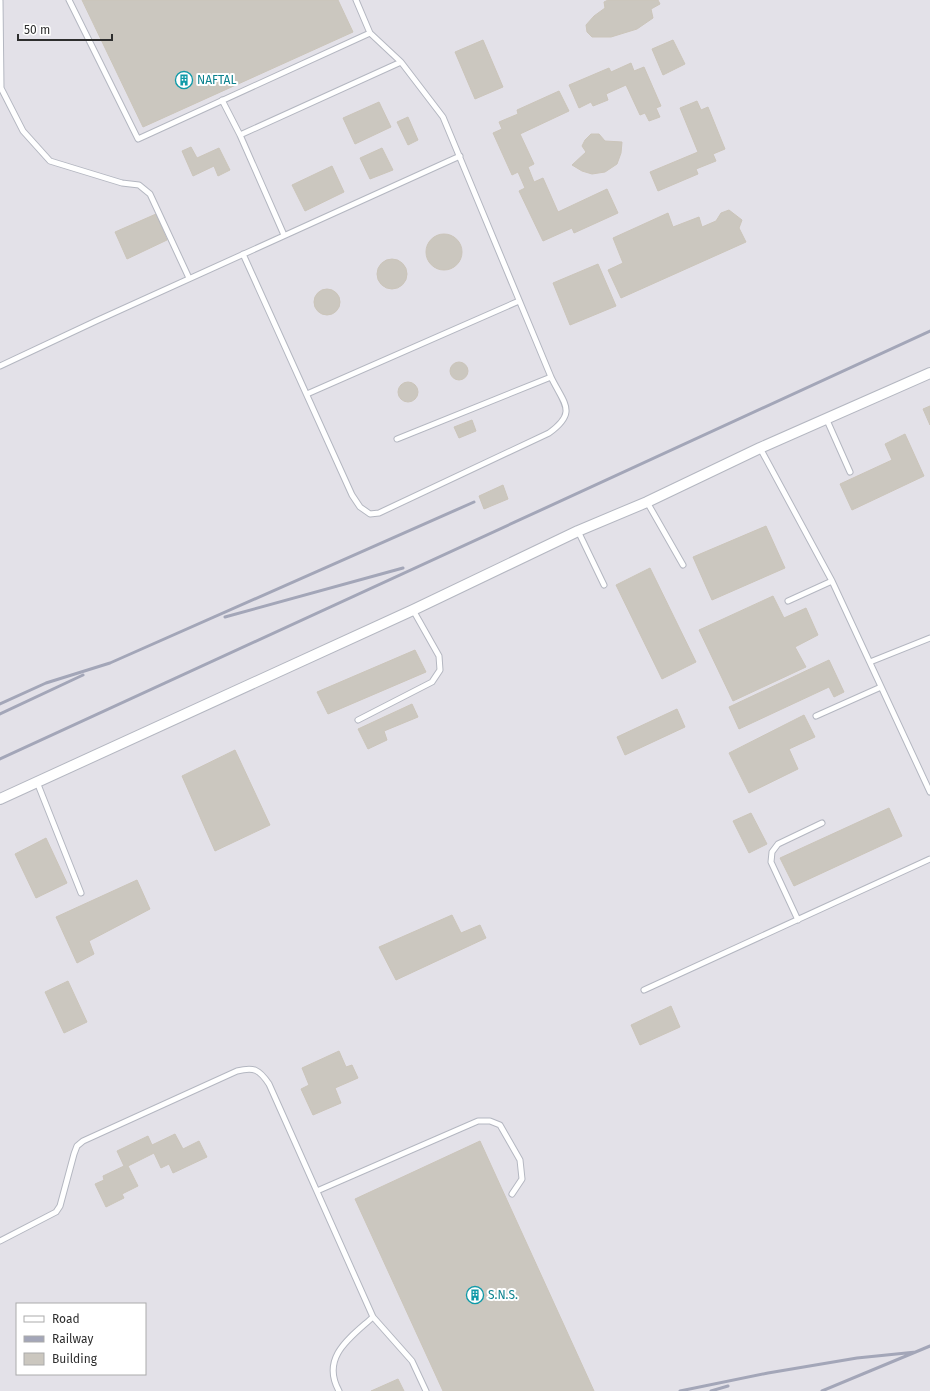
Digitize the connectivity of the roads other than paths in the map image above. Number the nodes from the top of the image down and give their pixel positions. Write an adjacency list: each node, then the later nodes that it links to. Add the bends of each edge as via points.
1 (69, 0): 6 (lane, via 138,139)
2 (356, 0): 4 (lane)
3 (2, 2): 11 (lane, via 1,88 23,131 50,161 146,188)
4 (370, 33): 5 (lane); 6 (lane)
5 (401, 62): 7 (lane); 8 (lane, via 443,117)
6 (222, 100): 7 (lane)
7 (240, 135): 9 (lane)
8 (460, 156): 9 (lane); 12 (lane)
9 (284, 235): 10 (lane)
10 (243, 254): 11 (lane); 16 (lane)
11 (189, 278): 13 (lane)
12 (519, 302): 15 (lane); 16 (lane)
13 (0, 366)
14 (930, 374): 17 (street)
15 (551, 377): 16 (lane, via 566,407 566,417 561,424 528,443 379,513 370,514 360,507 352,496); 18 (lane)
16 (307, 394)
17 (826, 418): 19 (street); 20 (lane)
18 (397, 439)
19 (760, 448): 21 (street); 24 (lane)
20 (850, 472)
21 (647, 502): 22 (street); 23 (lane)
22 (578, 531): 25 (lane); 27 (street)
23 (683, 565)
24 (832, 581): 26 (lane); 29 (lane)
25 (604, 585)
26 (788, 601)
27 (413, 610): 32 (lane, via 439,656 440,670 432,682); 33 (street)
28 (930, 638): 29 (lane)
29 (870, 662): 30 (lane)
30 (881, 687): 31 (lane); 34 (lane)
31 (816, 716)
32 (358, 720)
33 (36, 782): 35 (street); 38 (lane)
34 (930, 792)
35 (0, 800)
36 (822, 823): 39 (lane, via 778,844 772,852 771,862)
37 (930, 859): 39 (lane)
38 (81, 893)
39 (798, 920): 40 (lane)
40 (644, 990)
41 (317, 1191): 42 (lane, via 478,1121 490,1121 500,1125 520,1160 522,1179); 43 (lane, via 269,1084 261,1072 249,1069 237,1072 83,1141 77,1146 56,1212); 44 (lane)
42 (512, 1194)
43 (0, 1241)
44 (373, 1316): 45 (lane, via 342,1345 333,1366 334,1382); 46 (lane, via 412,1362)
45 (339, 1391)
46 (426, 1391)

